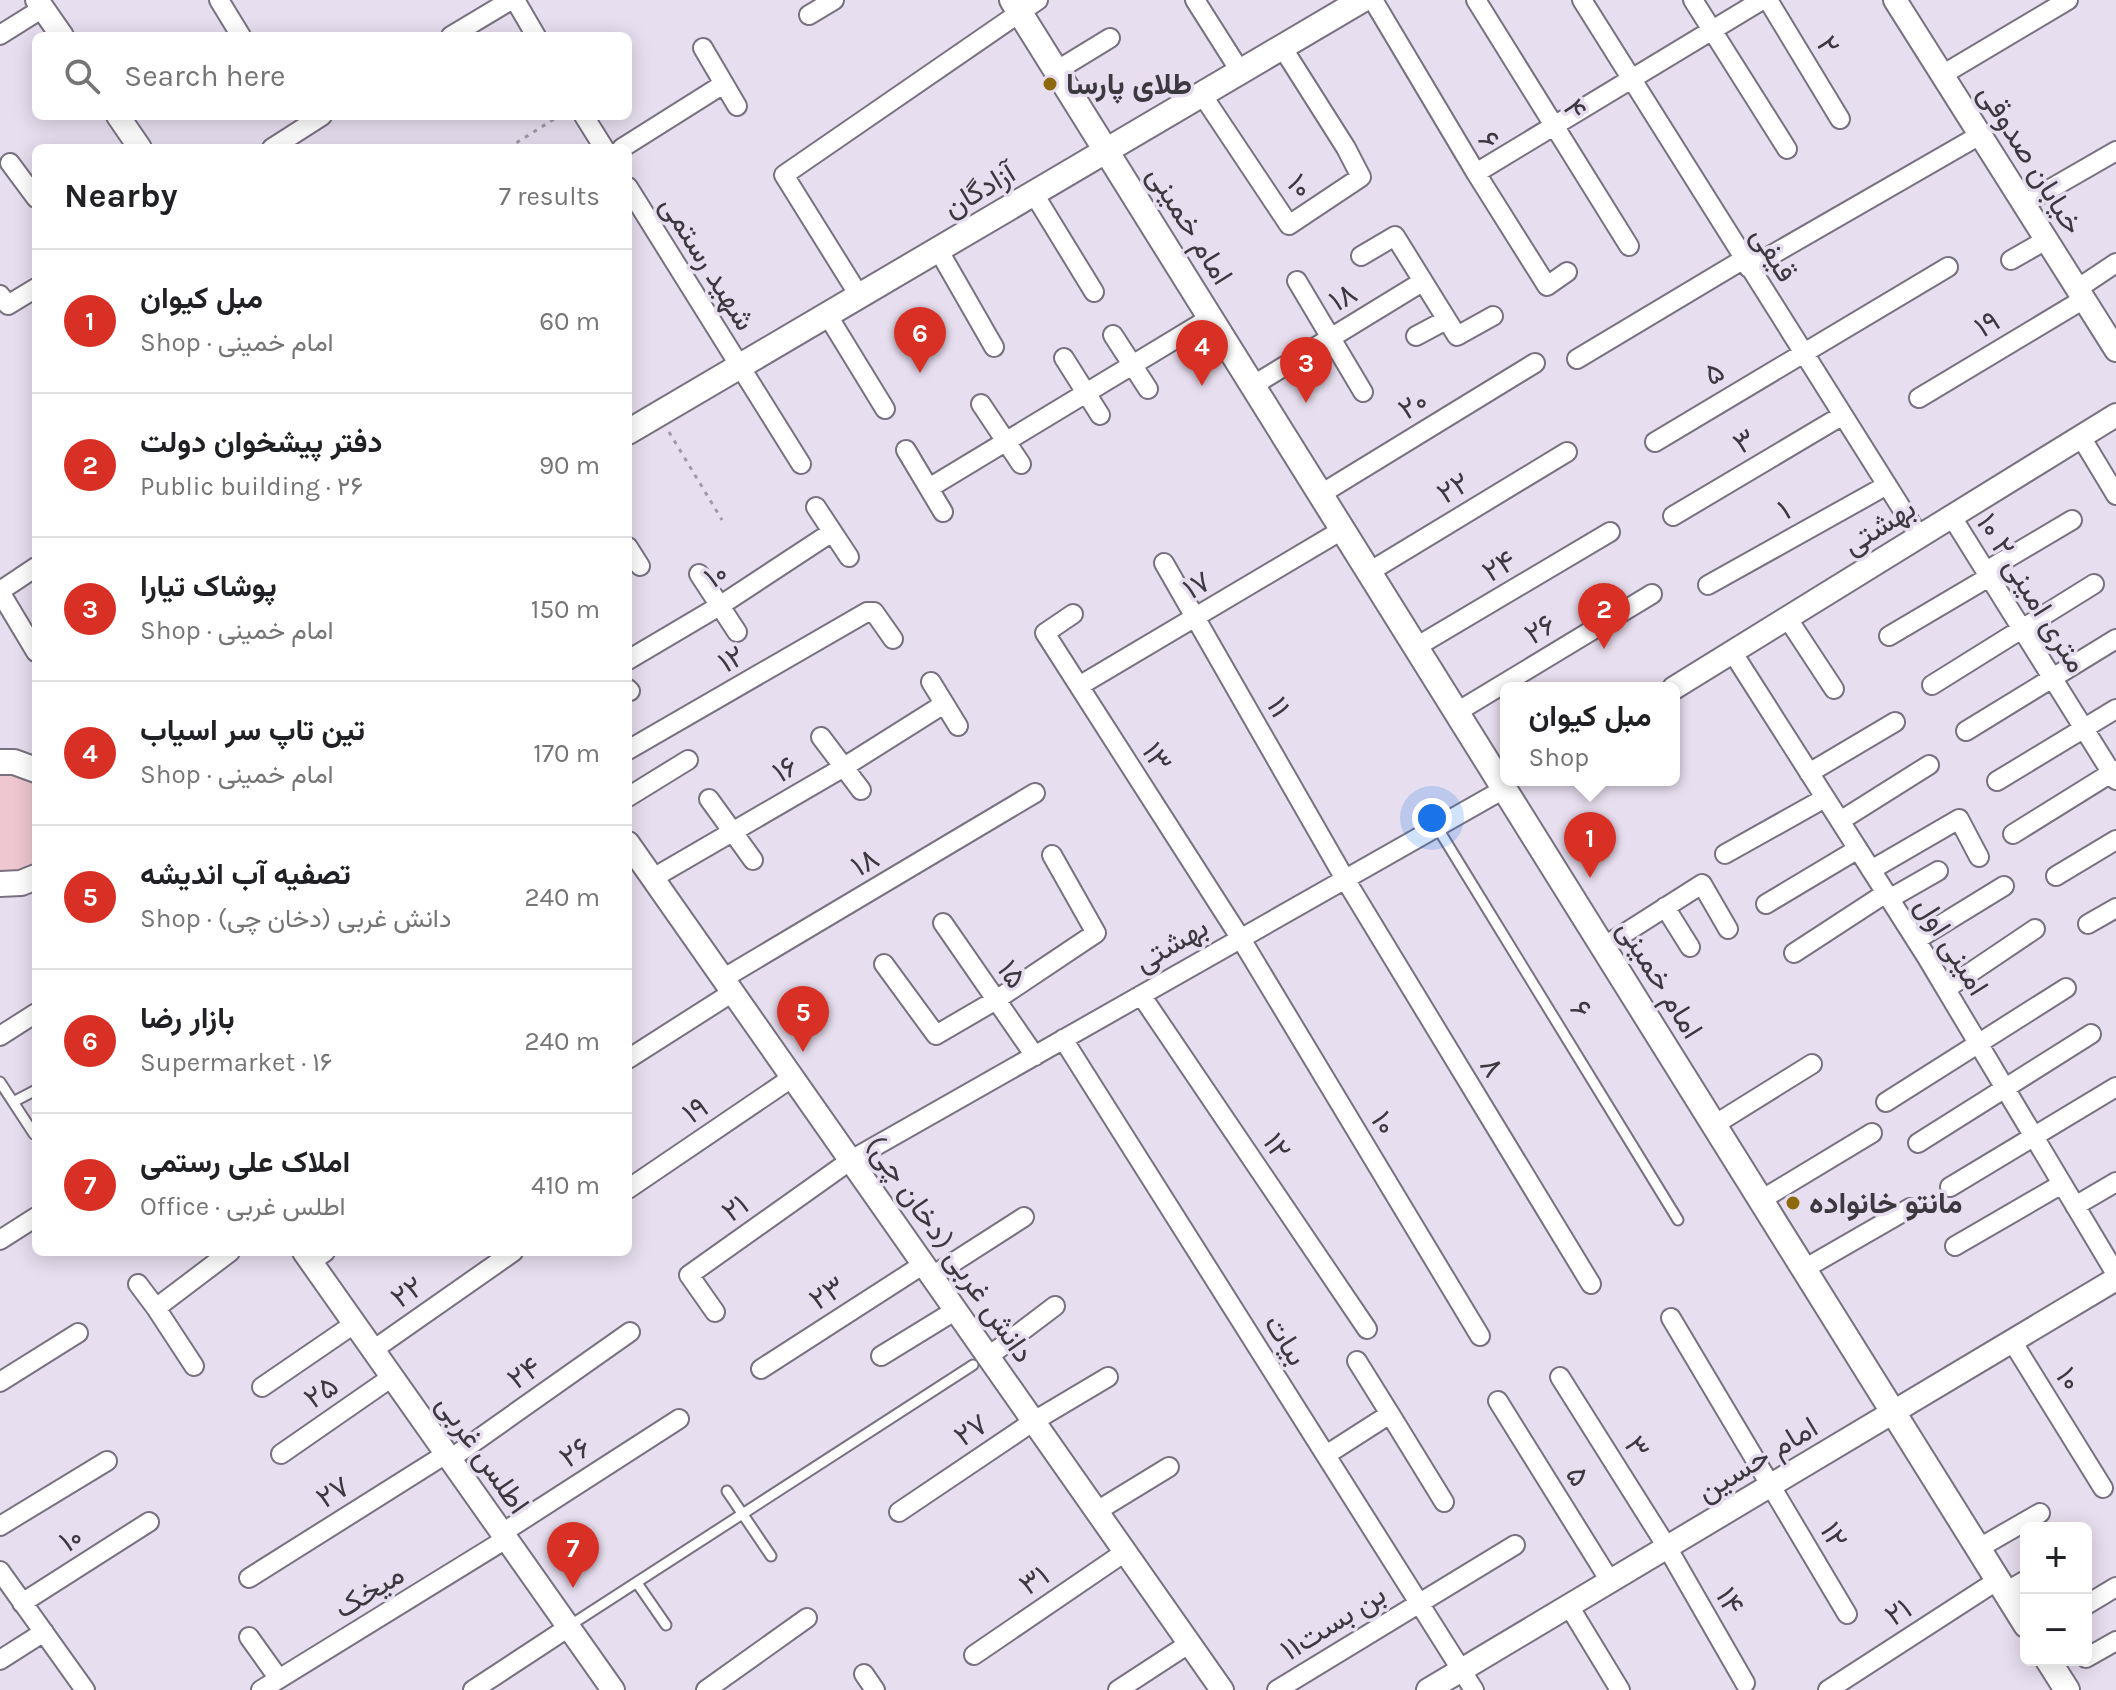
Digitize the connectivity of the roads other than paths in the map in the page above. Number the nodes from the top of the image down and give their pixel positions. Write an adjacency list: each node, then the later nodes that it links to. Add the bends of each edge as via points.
1 (219, 0): 19 (street)
2 (513, 0): 20 (street); 21 (street)
3 (834, 0): 16 (street)
4 (1195, 0): 27 (street)
5 (1362, 0): 24 (main road, آزادگان)
6 (1373, 0): 47 (street, ۶)
7 (1476, 0): 37 (street, ۴)
8 (1582, 0): 29 (street, قیفی)
9 (1693, 0): 17 (street)
10 (1765, 0): 17 (street); 33 (street, ۲)
11 (1895, 0): 28 (street, خیابان صدوقی)
12 (2068, 0): 15 (street)
13 (45, 3): 18 (street); 22 (street)
14 (1023, 4): 26 (main road, امام خمینی); 67 (street, via 784,175)
15 (2039, 7): 28 (street)
16 (809, 15)
17 (1712, 30): 29 (street); 43 (street)
18 (60, 32)
19 (239, 32)
20 (458, 32)
21 (533, 32)
22 (0, 35)
23 (1110, 38): 26 (street)
24 (1282, 47): 27 (main road, آزادگان); 31 (street, ۱۰, via 1361,177 1289,225)
25 (703, 48): 30 (street)
26 (1056, 71): 45 (main road, امام خمینی)
27 (1240, 71): 31 (main road, آزادگان)
28 (1942, 75): 38 (street, خیابان صدوقی)
29 (1630, 80): 37 (street); 58 (street, قیفی)
30 (722, 85): 32 (street); 42 (street)
31 (1201, 93): 45 (main road, آزادگان)
32 (737, 106)
33 (1840, 119)
34 (121, 120): 39 (street)
35 (316, 120): 40 (street)
36 (586, 120): 41 (street)
37 (1553, 126): 47 (street); 53 (street, ۴)
38 (1980, 135): 51 (street, خیابان صدوقی); 58 (street)
39 (137, 144)
40 (278, 144)
41 (602, 144)
42 (628, 144)
43 (1787, 149)
44 (2116, 151): 51 (street)
45 (1106, 152): 50 (main road, آزادگان); 70 (main road, امام خمینی)
46 (10, 163): 48 (street)
47 (1476, 173): 60 (street, ۶, via 1547,286)
48 (32, 193)
49 (632, 194): 82 (street, شهید رستمی)
50 (1034, 194): 54 (main road, آزادگان); 64 (street)
51 (2024, 204): 52 (street, خیابان صدوقی)
52 (2046, 240): 56 (street); 65 (street, خیابان صدوقی)
53 (1629, 246)
54 (939, 251): 67 (main road, آزادگان); 75 (street)
55 (1361, 256): 62 (street, via 1395,236)
56 (2011, 260)
57 (2116, 263): 65 (street, ۱۹)
58 (1747, 264): 77 (street, قیفی); 79 (street)
59 (1948, 267): 77 (street)
60 (1567, 272)
61 (1297, 281): 74 (street)
62 (1422, 282): 71 (street); 74 (street, ۱۸)
63 (32, 290): 66 (street, via 8,305)
64 (1094, 292)
65 (2081, 294): 76 (street, خیابان صدوقی); 87 (street, ۱۹)
66 (0, 295)
67 (860, 297): 68 (main road, آزادگان)
68 (828, 316): 82 (main road, آزادگان); 89 (street)
69 (1493, 316): 71 (street, via 1457,336)
70 (1210, 318): 81 (street); 83 (main road, امام خمینی)
71 (1446, 320): 73 (street)
72 (1113, 335): 81 (street)
73 (1416, 336)
74 (1330, 338): 83 (street, ۱۸); 86 (street)
75 (994, 347)
76 (2116, 350)
77 (1803, 352): 91 (street, قیفی); 96 (street, ۵)
78 (1064, 358): 85 (street)
79 (1577, 359)
80 (1535, 363): 103 (street, ۲۰)
81 (1132, 365): 84 (street); 85 (street)
82 (739, 368): 93 (main road, آزادگان); 99 (street, شهید رستمی)
83 (1252, 386): 103 (main road, امام خمینی)
84 (1148, 389)
85 (1086, 392): 90 (street); 95 (street)
86 (1363, 392)
87 (1919, 398)
88 (981, 404): 95 (street)
89 (885, 409)
90 (1100, 415)
91 (1843, 415): 101 (street, قیفی); 107 (street, ۳)
92 (2116, 415): 94 (street, بهشتی)
93 (632, 430)
94 (2081, 437): 104 (street); 108 (street, بهشتی)
95 (1005, 441): 100 (street); 102 (street)
96 (1655, 442)
97 (906, 450): 102 (street)
98 (1567, 452): 119 (street, ۲۲)
99 (801, 464)
100 (1021, 464)
101 (1887, 485): 113 (street, قیفی); 123 (street, ۱)
102 (929, 488): 106 (street)
103 (1321, 494): 110 (main road, امام خمینی)
104 (2116, 495)
105 (816, 507): 111 (street)
106 (943, 512)
107 (1673, 516)
108 (1952, 517): 113 (street, بهشتی); 121 (street, ۱۰ متری امینی ۲)
109 (2072, 520): 121 (street)
110 (1342, 530): 119 (main road, امام خمینی); 128 (street, ۱۷)
111 (832, 532): 115 (street); 126 (street, ۱۰)
112 (1610, 532): 136 (street, ۲۴)
113 (1919, 536): 129 (street, بهشتی)
114 (632, 553): 117 (street)
115 (849, 557)
116 (1164, 563): 128 (street, ۱۱)
117 (640, 566)
118 (32, 570): 124 (street)
119 (1369, 572): 136 (main road, امام خمینی)
120 (699, 574): 126 (street)
121 (1988, 574): 130 (street, ۱۰ متری امینی ۲); 132 (street)
122 (2094, 584): 130 (street)
123 (1708, 585)
124 (0, 592): 135 (street)
125 (1652, 594): 141 (street, ۲۶)
126 (721, 605): 131 (street); 138 (street, ۱۰)
127 (1073, 614): 144 (street, ۱۳, via 1045,633)
128 (1196, 619): 144 (street, ۱۷); 188 (street, ۱۱)
129 (1788, 619): 137 (street, بهشتی); 146 (street)
130 (2022, 630): 139 (street, ۱۰ متری امینی ۲); 143 (street)
131 (737, 632)
132 (1889, 636)
133 (893, 639): 155 (street, ۱۲, via 874,612 862,616)
134 (2116, 639): 139 (street)
135 (32, 645)
136 (1416, 647): 149 (main road, امام خمینی)
137 (1733, 653): 142 (street, بهشتی); 162 (street, امینی اول)
138 (632, 658)
139 (2052, 678): 152 (street, ۱۰ متری امینی ۲); 153 (street)
140 (931, 682): 147 (street)
141 (1507, 682)
142 (1680, 684)
143 (1932, 685)
144 (1079, 686): 199 (street, ۱۳)
145 (1500, 686): 149 (street, ۲۶)
146 (1834, 689)
147 (944, 704): 151 (street); 159 (street, ۱۶)
148 (2116, 709): 152 (street)
149 (1457, 712): 160 (main road, امام خمینی)
150 (1895, 722): 162 (street)
151 (958, 726)
152 (2084, 728): 163 (street, ۱۰ متری امینی ۲); 164 (street)
153 (1966, 731)
154 (821, 737): 159 (street)
155 (632, 748)
156 (688, 760): 169 (street)
157 (0, 762): 161 (main road)
158 (1929, 765): 172 (street)
159 (844, 767): 167 (street); 174 (street, ۱۶)
160 (1500, 768)
161 (32, 769)
162 (1809, 773): 170 (street, امینی اول)
163 (2115, 774): 175 (street)
164 (1997, 781)
165 (1509, 786): 173 (street, بهشتی)
166 (1513, 786): 201 (main road, امام خمینی)
167 (861, 790)
168 (1035, 793): 205 (street, ۱۸)
169 (632, 795)
170 (1825, 798): 172 (street, امینی اول); 179 (street)
171 (709, 799): 174 (street)
172 (1840, 821): 177 (street, امینی اول)
173 (1437, 827): 188 (street, بهشتی); 240 (lane, ۶)
174 (733, 833): 182 (street); 186 (street, ۱۶)
175 (2013, 834)
176 (2116, 840): 185 (street)
177 (1858, 849): 183 (street, امینی اول); 192 (street)
178 (632, 851): 186 (street, دانش غربی (دخان چی))
179 (1725, 854)
180 (1052, 855): 209 (street, via 1096,933)
181 (1979, 857): 183 (street, via 1959,819)
182 (753, 860)
183 (1871, 870): 191 (street, امینی اول)
184 (1938, 871): 191 (street)
185 (2056, 876)
186 (653, 878): 205 (street, دانش غربی (دخان چی))
187 (32, 879): 189 (main road)
188 (1345, 879): 199 (street, بهشتی); 250 (street, ۸)
189 (0, 884)
190 (2004, 886): 200 (street)
191 (1888, 896): 200 (street, امینی اول); 203 (street)
192 (1766, 904)
193 (1665, 907): 197 (street, via 1702,884); 201 (street); 202 (street)
194 (2116, 908): 196 (street)
195 (943, 923): 209 (street, ۱۵)
196 (2088, 924)
197 (1728, 929)
198 (2035, 929): 207 (street)
199 (1241, 939): 208 (street, بهشتی); 260 (street, ۱۰)
200 (1916, 940): 207 (street, امینی اول)
201 (1603, 947): 225 (main road, امام خمینی)
202 (1690, 947)
203 (1794, 953)
204 (884, 964): 209 (street, via 936,1035)
205 (728, 985): 215 (street); 218 (street, دانش غربی (دخان چی))
206 (2066, 988): 214 (street)
207 (1946, 989): 214 (street, امینی اول)
208 (1141, 995): 213 (street, بهشتی); 257 (street, ۱۲)
209 (996, 1000): 216 (street, ۱۵)
210 (32, 1016): 212 (street)
211 (2091, 1034): 221 (street)
212 (0, 1036)
213 (1063, 1039): 216 (street, بهشتی); 279 (street, بیات)
214 (1979, 1045): 221 (street, امینی اول); 224 (street)
215 (632, 1056)
216 (1035, 1056): 230 (street, بهشتی)
217 (1812, 1064): 225 (street)
218 (793, 1077): 230 (street, دانش غربی (دخان چی)); 233 (street, ۱۹)
219 (0, 1082): 223 (lane)
220 (2116, 1087): 228 (street)
221 (2006, 1089): 228 (street, امینی اول); 229 (street)
222 (32, 1092): 223 (lane)
223 (13, 1102): 226 (lane)
224 (1886, 1102)
225 (1714, 1125): 235 (main road, امام خمینی)
226 (32, 1131)
227 (1872, 1133): 235 (street)
228 (2033, 1135): 232 (street, امینی اول); 234 (street)
229 (1918, 1143)
230 (851, 1160): 247 (street, دانش غربی (دخان چی)); 254 (street, ۲۱, via 689,1275)
231 (2116, 1182): 236 (street)
232 (2062, 1184): 236 (street, امینی اول); 242 (street)
233 (632, 1186)
234 (1950, 1187)
235 (1761, 1200): 246 (main road, امام خمینی)
236 (2075, 1206): 248 (street, امینی اول)
237 (1910, 1208): 246 (street)
238 (1024, 1217): 247 (street, ۲۳)
239 (32, 1220): 241 (street)
240 (1678, 1220)
241 (0, 1240)
242 (1955, 1246)
243 (225, 1256): 252 (street)
244 (314, 1256): 256 (street, اطلس غربی)
245 (507, 1256): 262 (street, ۲۲)
246 (1804, 1269): 274 (main road, امام خمینی)
247 (928, 1270): 253 (street, دانش غربی (دخان چی)); 267 (street, ۲۳)
248 (2116, 1276): 261 (street, امام حسین)
249 (138, 1284): 252 (street)
250 (1591, 1284)
251 (1055, 1306): 264 (street)
252 (156, 1308): 266 (street)
253 (956, 1310): 263 (street); 264 (street, دانش غربی (دخان چی))
254 (715, 1312)
255 (1671, 1318): 283 (street, ۱۲)
256 (354, 1324): 262 (street, اطلس غربی); 272 (street)
257 (1367, 1329)
258 (630, 1332): 280 (street, ۲۴)
259 (78, 1333): 271 (street)
260 (1480, 1336)
261 (2012, 1341): 274 (street, امام حسین); 284 (street, ۱۰)
262 (373, 1350): 268 (street, اطلس غربی)
263 (881, 1356)
264 (981, 1361): 277 (street, دانش غربی (دخان چی)); 290 (lane)
265 (1357, 1361): 275 (street)
266 (194, 1366)
267 (761, 1369)
268 (392, 1377): 278 (street, ۲۵); 280 (street, اطلس غربی)
269 (1108, 1377): 277 (street)
270 (1560, 1377): 295 (street, ۳)
271 (0, 1382)
272 (262, 1387)
273 (1498, 1401): 300 (street, ۵)
274 (1893, 1412): 283 (street, امام حسین); 296 (main road, امام خمینی)
275 (1390, 1414): 279 (street); 286 (street)
276 (679, 1419): 293 (street, ۲۶)
277 (1034, 1421): 287 (street, دانش غربی (دخان چی)); 288 (street, ۲۷)
278 (281, 1454)
279 (1326, 1455): 306 (street, بیات)
280 (448, 1457): 293 (street, اطلس غربی); 299 (street, ۲۷)
281 (107, 1461): 292 (street)
282 (1169, 1467): 287 (street)
283 (1772, 1485): 295 (street, امام حسین); 310 (street, ۱۲)
284 (2103, 1488)
285 (727, 1491): 290 (lane)
286 (1444, 1502)
287 (1097, 1511): 297 (street, دانش غربی (دخان چی))
288 (899, 1512)
289 (2040, 1513): 296 (street)
290 (743, 1514): 298 (lane); 302 (lane)
291 (149, 1522): 307 (street, ۱۰)
292 (0, 1526)
293 (504, 1536): 313 (street, اطلس غربی); 324 (street, میخک)
294 (1515, 1545): 306 (street, بن بست۱۱)
295 (1667, 1547): 300 (street, امام حسین); 326 (street, ۱۴)
296 (1979, 1548): 303 (main road, امام خمینی)
297 (1125, 1552): 317 (street, دانش غربی (دخان چی)); 319 (street, ۳۱)
298 (771, 1556)
299 (249, 1578)
300 (1610, 1581): 308 (street, امام حسین)
301 (3, 1583): 307 (street)
302 (637, 1583): 312 (lane); 313 (lane)
303 (2010, 1584): 309 (main road, امام خمینی); 339 (street, ۲۱)
304 (2116, 1587): 305 (street)
305 (2092, 1601)
306 (1419, 1602): 322 (street, بیات); 335 (street, بن بست۱۱)
307 (22, 1603): 314 (street)
308 (1569, 1606): 322 (street, امام حسین); 338 (street)
309 (2020, 1610)
310 (1847, 1614)
311 (807, 1618): 331 (street)
312 (666, 1625)
313 (569, 1627): 329 (street); 330 (street, اطلس غربی)
314 (44, 1632): 320 (street); 327 (street)
315 (249, 1637): 324 (street)
316 (2116, 1641): 318 (street)
317 (1190, 1643): 333 (street); 334 (street, دانش غربی (دخان چی))
318 (2092, 1654)
319 (974, 1655)
320 (0, 1660)
321 (2075, 1666): 325 (street)
322 (1461, 1670): 336 (street, امام حسین); 337 (street)
323 (864, 1674): 332 (street)
324 (279, 1679): 328 (street, میخک)
325 (2058, 1680)
326 (1745, 1683)
327 (77, 1688)
328 (261, 1690)
329 (473, 1690)
330 (613, 1690)
331 (706, 1690)
332 (875, 1690)
333 (1118, 1690)
334 (1222, 1690)
335 (1277, 1690)
336 (1428, 1690)
337 (1474, 1690)
338 (1620, 1690)
339 (1828, 1690)

